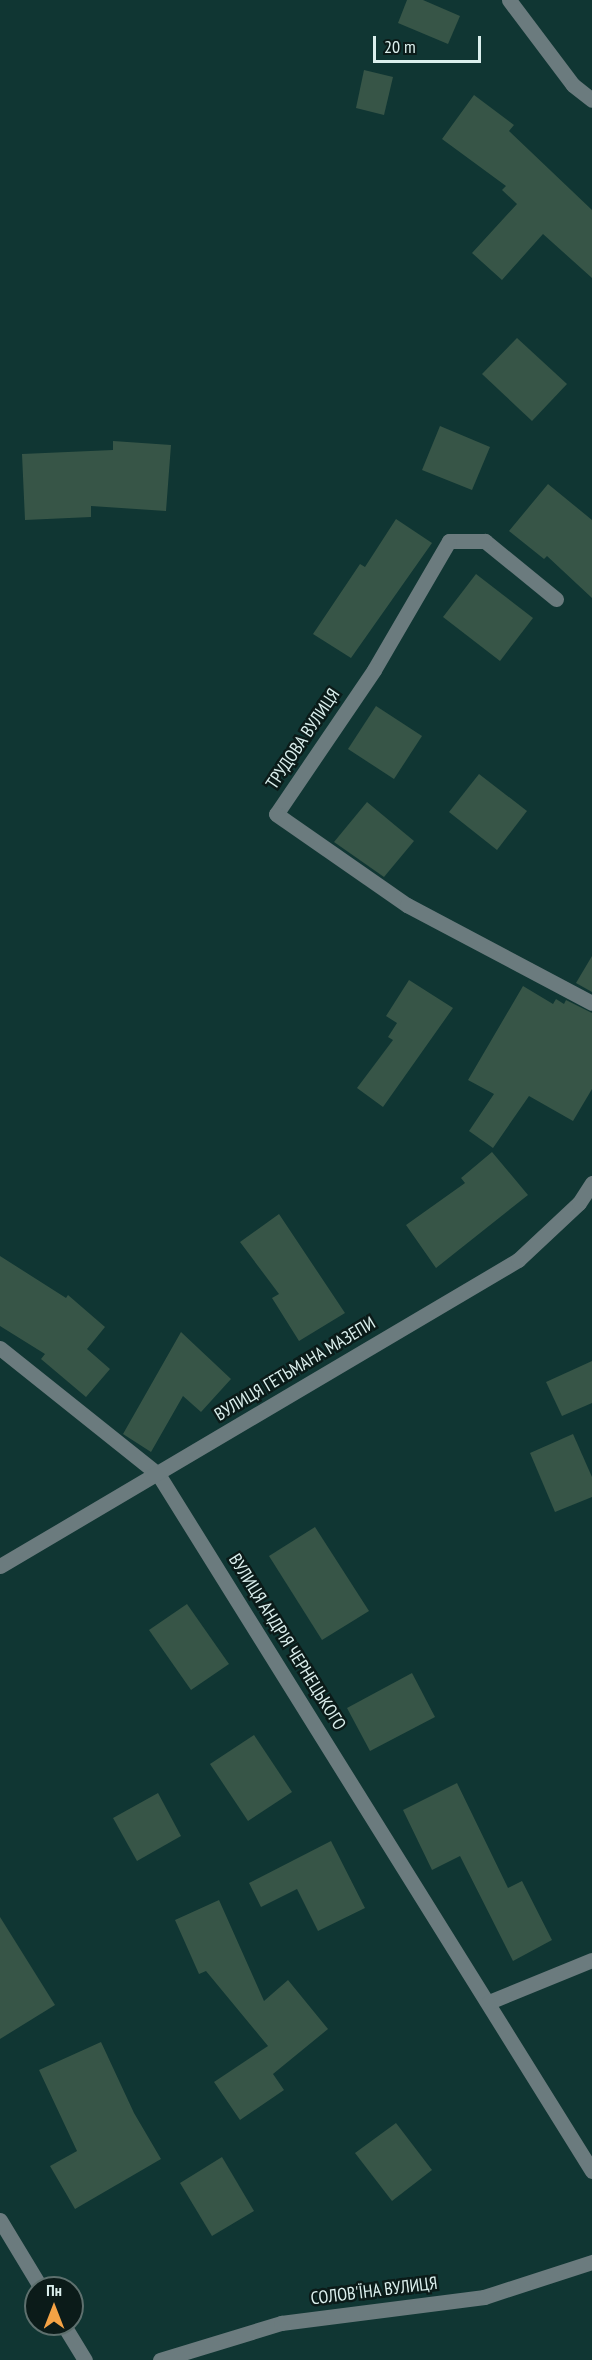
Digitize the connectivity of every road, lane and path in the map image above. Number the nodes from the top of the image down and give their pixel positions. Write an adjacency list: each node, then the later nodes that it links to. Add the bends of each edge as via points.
1 (509, 0): 2 (street, via 573,84)
2 (592, 100)
3 (556, 599): 4 (street, ТРУДОВА ВУЛИЦЯ, via 484,541 449,541 374,670 276,814 407,905)
4 (592, 1003)
5 (592, 1184): 7 (street, ВУЛИЦЯ ГЕТЬМАНА МАЗЕПИ, via 579,1203 518,1260)
6 (0, 1348): 7 (street, ВУЛИЦЯ АНДРІЯ ЧЕРНЕЦЬКОГО)
7 (158, 1474): 8 (street, ВУЛИЦЯ ГЕТЬМАНА МАЗЕПИ); 10 (street, ВУЛИЦЯ АНДРІЯ ЧЕРНЕЦЬКОГО)
8 (0, 1566)
9 (592, 1960): 10 (street)
10 (489, 2002): 11 (street, ВУЛИЦЯ АНДРІЯ ЧЕРНЕЦЬКОГО)
11 (592, 2171)
12 (0, 2220): 14 (street)
13 (592, 2262): 17 (street, СОЛОВ'ЇНА ВУЛИЦЯ, via 484,2297 281,2323)
14 (34, 2276)
15 (70, 2336): 16 (street)
16 (85, 2360)
17 (160, 2360)

